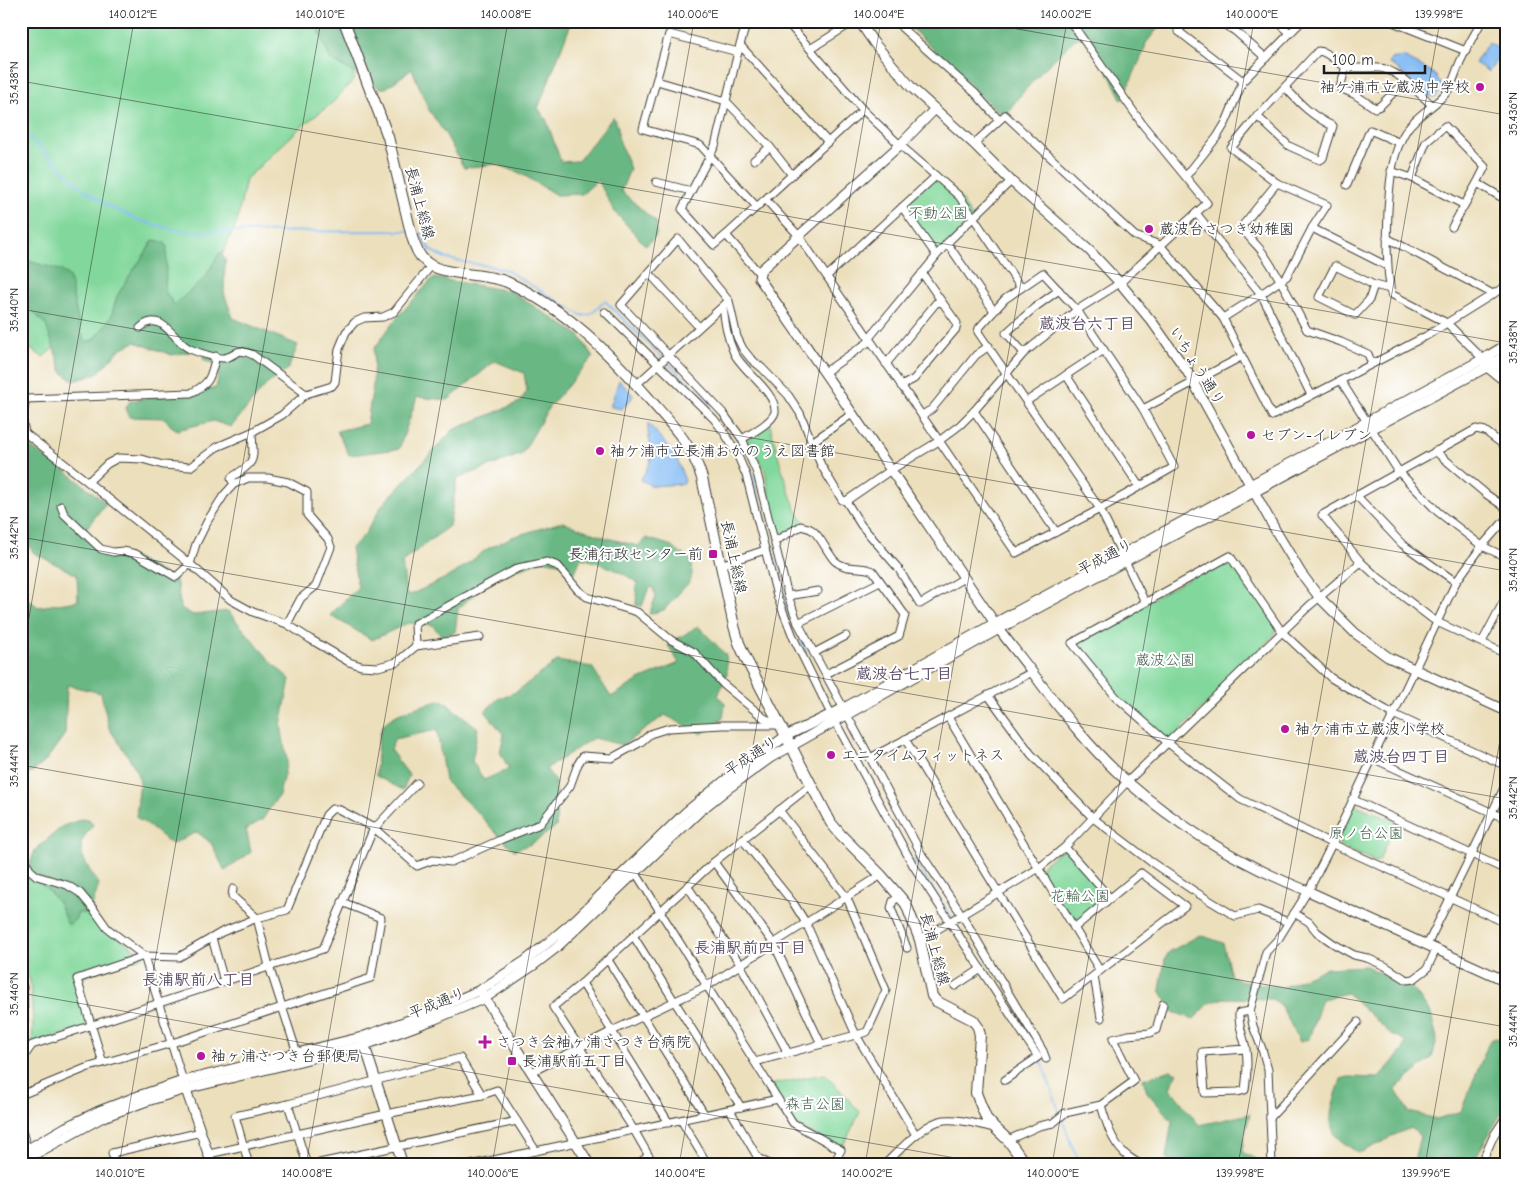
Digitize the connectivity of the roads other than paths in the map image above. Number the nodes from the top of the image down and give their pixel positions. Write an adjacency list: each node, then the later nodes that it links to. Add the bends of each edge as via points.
1 (344, 21): 63 (main road, 長浦上総線, via 388,137 418,252)
2 (747, 21): 15 (street)
3 (786, 21): 16 (street)
4 (855, 21): 16 (street)
5 (859, 21): 26 (street, いちょう通り, via 891,64)
6 (897, 21): 29 (street, via 975,93)
7 (1069, 21): 40 (street, via 1143,125)
8 (1187, 21): 21 (street, via 1178,31)
9 (1218, 21): 18 (street)
10 (1277, 21): 14 (street)
11 (1302, 21): 14 (street)
12 (1390, 21): 17 (street)
13 (1482, 21): 17 (street)
14 (1290, 33): 18 (street)
15 (739, 48): 20 (street, via 669,34); 24 (street); 30 (street)
16 (810, 49): 27 (street)
17 (1466, 51): 25 (street, via 1452,84)
18 (1266, 58): 21 (street)
19 (1346, 66): 22 (street, via 1388,69); 22 (street, via 1340,88 1376,108); 23 (street, via 1318,51)
20 (657, 81): 24 (street); 35 (street, via 643,129 700,145)
21 (1243, 81): 40 (street, via 1217,137)
22 (1405, 81): 25 (street)
23 (1285, 87): 28 (street); 28 (street, via 1304,108 1333,126 1323,158 1320,160 1289,146)
24 (726, 101): 34 (street); 35 (street)
25 (1432, 105): 31 (street, via 1408,128)
26 (935, 109): 32 (street); 33 (street, いちょう通り)
27 (863, 110): 30 (street); 32 (street)
28 (1257, 116): 45 (street, via 1231,148)
29 (999, 120): 33 (street); 61 (street, via 1005,115 1135,236)
30 (828, 142): 38 (street)
31 (1400, 143): 37 (street); 46 (street, via 1370,130)
32 (900, 145): 39 (street); 58 (street)
33 (976, 146): 42 (street, いちょう通り)
34 (770, 147): 36 (street); 38 (street)
35 (710, 156): 47 (street); 52 (street)
36 (754, 160)
37 (1391, 171): 41 (street); 59 (street)
38 (792, 174): 48 (street)
39 (936, 176): 51 (street); 54 (street, via 959,196)
40 (1186, 176): 53 (street, via 1207,202)
41 (1412, 178): 44 (street, via 1426,142 1445,126 1485,167); 50 (street)
42 (1011, 181): 54 (street); 70 (street, いちょう通り, via 1090,251)
43 (656, 182): 47 (street)
44 (1476, 182): 49 (street); 50 (street)
45 (1277, 183): 56 (street, via 1327,205); 69 (street, via 1243,225)
46 (1347, 185)
47 (692, 191): 57 (street, via 682,209 714,245)
48 (766, 200): 52 (street); 58 (street)
49 (1506, 200)
50 (1464, 205): 55 (street)
51 (902, 206): 62 (street); 68 (street)
52 (757, 207): 57 (street)
53 (1196, 213): 61 (street); 76 (street)
54 (973, 219): 60 (street); 73 (street)
55 (1452, 227)
56 (1312, 228): 64 (street); 69 (street, via 1289,272)
57 (726, 235): 66 (street)
58 (799, 236): 66 (street); 68 (street)
59 (1387, 238): 64 (street); 77 (street)
60 (947, 243): 62 (street); 82 (street)
61 (1160, 245): 70 (street); 84 (street)
62 (936, 255): 67 (street)
63 (431, 266): 107 (main road, 長浦上総線, via 495,278 536,298 585,332); 109 (street, via 394,312 355,322 346,332 339,349 335,382 332,386)
64 (1387, 266): 74 (street)
65 (649, 273): 78 (street, via 678,239); 86 (street); 96 (street, via 621,305)
66 (760, 273): 101 (street, via 759,278)
67 (922, 273): 79 (street); 88 (street)
68 (827, 276): 88 (street)
69 (1281, 280): 76 (street); 99 (street, via 1307,330 1368,354)
70 (1120, 283): 81 (street); 105 (street, いちょう通り)
71 (1374, 285): 71 (street, via 1335,266 1319,297 1355,315 1368,300); 74 (street)
72 (1506, 286): 77 (street)
73 (1021, 288): 75 (street, via 1043,272); 82 (street)
74 (1390, 289): 85 (street, via 1391,294)
75 (1059, 290): 81 (street); 92 (street, via 1006,333)
76 (1261, 294): 84 (street); 110 (street)
77 (1493, 294): 85 (street)
78 (729, 301): 80 (street); 121 (street, via 743,349 788,395 800,412)
79 (942, 302): 98 (street, via 936,303); 108 (street, via 957,323 956,329 914,379)
80 (723, 307): 86 (street); 119 (street, via 734,354 764,388 773,401 775,412 767,423)
81 (1077, 310): 91 (street); 92 (street)
82 (994, 311): 90 (street, via 978,332)
83 (605, 312): 96 (street)
84 (1222, 318): 95 (street)
85 (1447, 323): 97 (street); 99 (street)
86 (699, 327): 96 (street)
87 (140, 328): 94 (street, via 145,323 162,324 188,348)
88 (869, 339): 98 (street); 101 (street)
89 (1506, 345): 97 (street, 平成通り)
90 (989, 346): 102 (street); 115 (street, via 976,355 932,409)
91 (1104, 350): 103 (street); 112 (street)
92 (1024, 353): 102 (street)
93 (1506, 355): 97 (street, 平成通り)
94 (216, 356): 109 (street, via 224,358 238,351 245,352); 117 (street, via 205,386 191,393 26,400)
95 (1241, 356): 105 (street); 110 (street, via 1272,416)
96 (664, 360): 107 (street); 119 (street, via 724,413); 139 (street, via 732,444 746,475)
97 (1488, 363): 100 (street); 106 (street); 116 (street, 平成通り)
98 (886, 364): 108 (street)
99 (1372, 364): 104 (street)
100 (1506, 371)
101 (825, 372): 114 (street)
102 (1007, 372): 111 (street); 113 (street)
103 (1066, 375): 111 (street); 128 (street)
104 (1341, 381): 110 (street); 116 (street)
105 (1193, 382): 112 (street); 129 (street, いちょう通り)
106 (1506, 382)
107 (636, 384): 145 (main road, 長浦上総線, via 688,445 699,466)
108 (901, 386): 115 (street)
109 (306, 394): 118 (street, via 282,415)
110 (1311, 395)
111 (1027, 401): 134 (street)
112 (1143, 409): 128 (street, via 1174,467)
113 (974, 411): 120 (street); 136 (street)
114 (852, 414): 121 (street); 124 (street)
115 (922, 415): 120 (street)
116 (1370, 425): 125 (street); 129 (street, 平成通り)
117 (23, 432): 126 (street)
118 (252, 432): 126 (street, via 218,447 190,467 118,458); 127 (street, via 252,463 232,477)
119 (742, 439): 137 (street, via 757,473)
120 (939, 441): 124 (street); 136 (street, via 1016,553)
121 (812, 442): 131 (street, via 821,465 842,500)
122 (1506, 447): 123 (street, via 1485,430 1476,429)
123 (1435, 451): 125 (street); 133 (street)
124 (890, 470): 131 (street); 146 (street)
125 (1399, 472): 130 (street); 138 (street, via 1438,512)
126 (88, 482): 144 (street)
127 (234, 484): 144 (street, via 208,520); 156 (street, via 248,478 268,478 288,482 307,492 307,515 328,539 331,547 316,586 301,598)
128 (1139, 486): 134 (street)
129 (1252, 488): 142 (street, 平成通り); 151 (street, いちょう通り, via 1276,534)
130 (1356, 495): 143 (street, via 1322,515); 148 (street, via 1402,544)
131 (846, 500): 146 (street, via 898,568 920,604)
132 (61, 506): 144 (street, via 64,514 101,549 136,554 176,577)
133 (1506, 508)
134 (1100, 509): 136 (street); 142 (street)
135 (1506, 519): 138 (street)
136 (1056, 532)
137 (775, 541): 140 (street); 147 (street, via 801,526 813,530 835,561 849,568 869,569)
138 (1482, 546): 141 (street); 148 (street)
139 (766, 553): 140 (street); 145 (street); 172 (street, via 785,618)
140 (778, 553): 150 (street)
141 (1506, 557)
142 (1123, 558): 153 (street); 157 (street, 平成通り)
143 (1361, 562): 151 (street); 154 (street)
144 (190, 564): 156 (street, via 230,600 252,612)
145 (720, 565): 174 (main road, 長浦上総線, via 738,643)
146 (964, 578): 157 (street)
147 (880, 582): 155 (street); 167 (street, via 905,615 899,636)
148 (1456, 582): 154 (street)
149 (818, 590): 150 (street)
150 (788, 596): 155 (street)
151 (1319, 597): 158 (street); 165 (street, いちょう通り, via 1367,643)
152 (1505, 600): 161 (street)
153 (1146, 602): 158 (street, via 1230,556); 177 (street, via 1072,642 1116,697)
154 (1437, 622): 161 (street); 165 (street)
155 (798, 623): 163 (street)
156 (287, 624): 162 (street, via 361,666 378,667 397,662)
157 (997, 626): 166 (street); 169 (street, 平成通り)
158 (1282, 632): 171 (street, via 1331,678); 177 (street)
159 (846, 636): 163 (street)
160 (480, 637): 162 (street)
161 (1482, 642): 164 (street)
162 (416, 646): 174 (street, via 415,624 518,568 548,562 558,566 587,597 636,612 671,640 694,652 723,684 764,718)
163 (814, 653): 167 (street)
164 (1506, 654)
165 (1415, 669): 170 (street, いちょう通り); 171 (street)
166 (1032, 672): 168 (street); 182 (street, via 1053,702)
167 (826, 674): 169 (street)
168 (988, 695): 173 (street); 189 (street, via 1031,754)
169 (846, 711): 172 (street, 平成通り); 179 (street)
170 (1506, 711)
171 (1393, 714): 180 (street); 181 (street)
172 (834, 717): 175 (street, 平成通り); 178 (street, 平成通り); 215 (street, via 913,865)
173 (948, 717): 176 (street); 198 (street)
174 (780, 725): 175 (main road, 長浦上総線); 191 (street, via 669,728 650,734 612,758 584,756 570,786 540,824 450,862 433,860 416,866)
175 (786, 736): 178 (main road, 長浦上総線); 199 (street, 平成通り, via 692,807)
176 (905, 739): 179 (street); 205 (street)
177 (1168, 743): 182 (street); 193 (street, via 1240,799)
178 (792, 746): 185 (main road, 長浦上総線); 199 (street, 平成通り, via 730,786)
179 (870, 758): 213 (street, via 922,855)
180 (1372, 758): 186 (street); 188 (street)
181 (1506, 766)
182 (1127, 782): 189 (street); 204 (street, via 1216,846 1274,878)
183 (417, 783): 191 (street)
184 (1506, 784): 188 (street)
185 (811, 785): 187 (street); 201 (main road, 長浦上総線, via 841,836)
186 (1352, 799): 193 (street); 196 (street)
187 (779, 810): 192 (street); 207 (street)
188 (1492, 813): 190 (street); 196 (street)
189 (1093, 818): 194 (street); 216 (street, via 1151,862 1234,916 1258,910)
190 (1506, 819)
191 (374, 828): 210 (street); 214 (street, via 332,809 326,815 287,910)
192 (742, 839): 197 (street); 217 (street)
193 (1332, 844): 204 (street); 209 (street)
194 (1065, 847): 198 (street); 208 (street)
195 (21, 852): 228 (street, via 37,876 67,885 80,893 107,928)
196 (1472, 854): 200 (street); 209 (street)
197 (714, 862): 202 (street); 225 (street)
198 (1038, 868): 205 (street); 219 (street)
199 (634, 869): 211 (street); 241 (street, 平成通り, via 556,948 527,970)
200 (1506, 870)
201 (881, 875): 206 (main road, 長浦上総線); 207 (street)
202 (688, 887): 211 (street); 230 (street)
203 (233, 889): 214 (street, via 232,896)
204 (1308, 891): 212 (street); 226 (street)
205 (998, 893): 213 (street); 234 (street, via 1063,999)
206 (901, 896): 220 (main road, 長浦上総線); 221 (street, via 893,901 891,908)
207 (846, 898): 217 (street); 253 (street, via 886,990 867,1032)
208 (1110, 898): 219 (street); 233 (street, via 1141,873 1185,906)
209 (1449, 898): 218 (street); 226 (street)
210 (342, 902): 231 (street, via 323,949); 245 (street, via 381,918 371,978)
211 (660, 912): 222 (street); 239 (street)
212 (1294, 913): 216 (street); 226 (street, via 1334,944 1385,966 1407,980 1427,969)
213 (962, 915): 215 (street); 261 (street)
214 (257, 918): 223 (street); 231 (street)
215 (950, 922): 224 (street); 232 (street)
216 (1288, 922): 246 (street, via 1266,952)
217 (806, 923): 225 (street); 253 (street)
218 (1506, 923)
219 (1074, 928): 233 (street)
220 (917, 930): 221 (street); 224 (main road, 長浦上総線)
221 (902, 934): 227 (street)
222 (634, 936): 229 (street); 242 (street)
223 (212, 938): 228 (street, via 179,957); 235 (street)
224 (920, 940): 284 (main road, 長浦上総線, via 932,996 973,1020 978,1027 976,1093 986,1118)
225 (774, 944): 230 (street); 256 (street)
226 (1431, 947): 236 (street)
227 (908, 948)
228 (144, 956): 243 (street); 251 (street, via 77,979)
229 (608, 960): 237 (street); 247 (street)
230 (740, 964): 239 (street); 260 (street)
231 (269, 966): 235 (street); 245 (street)
232 (980, 969): 240 (street); 266 (street, via 1038,1057)
233 (1100, 971): 234 (street)
234 (1094, 976): 248 (street)
235 (224, 981): 243 (street)
236 (1506, 981)
237 (582, 983): 252 (street); 257 (street, via 554,1006)
238 (21, 984): 250 (street, via 24,1022)
239 (707, 986): 242 (street); 264 (street)
240 (955, 986)
241 (482, 994): 254 (street, 平成通り); 265 (street)
242 (674, 1001): 247 (street); 274 (street)
243 (159, 1002): 251 (street); 255 (street)
244 (1163, 1004): 273 (street, via 1156,1030 1113,1039 1134,1082)
245 (282, 1008): 255 (street); 259 (street)
246 (1250, 1011): 258 (street, via 1240,1013 1239,1021); 278 (street, via 1268,1070)
247 (643, 1016): 252 (street); 277 (street)
248 (1101, 1018)
249 (1358, 1022): 278 (street)
250 (21, 1024)
251 (92, 1025): 262 (street, via 32,1045); 263 (street)
252 (612, 1031): 257 (street); 282 (street)
253 (856, 1035): 256 (street); 288 (street)
254 (363, 1041): 259 (street, 平成通り); 267 (street); 268 (street, 平成通り)
255 (172, 1043): 263 (street); 268 (street)
256 (821, 1044): 260 (street)
257 (579, 1047): 265 (street); 285 (street)
258 (1246, 1049): 258 (street, via 1245,1090 1205,1093 1202,1052)
259 (297, 1053): 268 (street, 平成通り)
260 (788, 1053): 264 (street)
261 (1046, 1060)
262 (21, 1061)
263 (104, 1062): 269 (street)
264 (755, 1062): 271 (street)
265 (532, 1072): 290 (street)
266 (1005, 1080)
267 (376, 1081): 270 (street, via 460,1058); 272 (street); 276 (street)
268 (185, 1085): 286 (street); 295 (street, 平成通り, via 141,1094 99,1111 66,1127)
269 (21, 1095)
270 (482, 1095): 276 (street); 281 (street, via 497,1090)
271 (778, 1100): 274 (street); 314 (street, via 793,1123 841,1150)
272 (288, 1104): 287 (street); 292 (street, via 235,1116)
273 (1101, 1105): 289 (street, via 1065,1113 1053,1123); 316 (street, via 1107,1128 1115,1141 1124,1153)
274 (741, 1107): 275 (street)
275 (730, 1110): 277 (street); 297 (street)
276 (386, 1114): 287 (street); 291 (street)
277 (705, 1115): 280 (street)
278 (1270, 1118): 317 (street)
279 (1506, 1118): 299 (street)
280 (681, 1120): 282 (street); 311 (street)
281 (517, 1121): 291 (street); 293 (street)
282 (669, 1123): 285 (street)
283 (21, 1127): 295 (street)
284 (995, 1128): 288 (street, via 944,1120); 289 (main road, 長浦上総線)
285 (634, 1130): 290 (street); 296 (street)
286 (201, 1132): 294 (street); 302 (street, via 112,1153)
287 (296, 1133): 292 (street); 305 (street)
288 (916, 1136): 315 (street)
289 (1008, 1140): 301 (main road, 長浦上総線)
290 (576, 1143): 293 (street); 308 (street)
291 (396, 1146): 305 (street); 306 (street)
292 (243, 1147): 294 (street); 304 (street)
293 (536, 1151): 298 (street)
294 (209, 1154): 303 (street)
295 (27, 1156): 300 (street, 平成通り)
296 (648, 1156): 309 (street); 310 (street)
297 (758, 1158): 312 (street); 313 (street)
298 (506, 1161): 307 (street)
299 (1482, 1162)
300 (21, 1163)
301 (1025, 1164)
302 (115, 1165)
303 (212, 1165)
304 (249, 1165)
305 (308, 1165)
306 (403, 1165)
307 (470, 1165)
308 (590, 1165)
309 (637, 1165)
310 (654, 1165)
311 (708, 1165)
312 (753, 1165)
313 (771, 1165)
314 (833, 1165)
315 (884, 1165)
316 (1141, 1165)
317 (1272, 1165)

